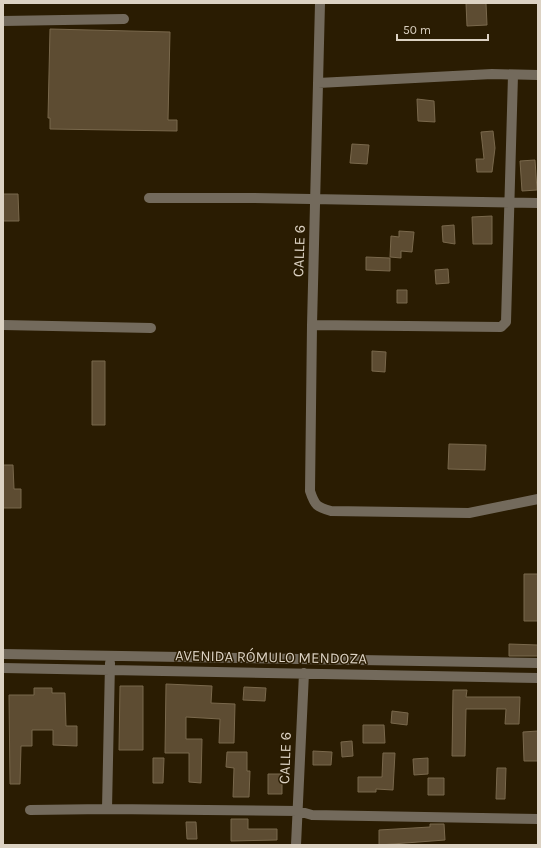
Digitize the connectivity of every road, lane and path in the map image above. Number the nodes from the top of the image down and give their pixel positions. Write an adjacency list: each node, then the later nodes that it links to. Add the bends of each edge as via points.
1 (320, 3): 6 (street, CALLE 6)
2 (124, 19): 3 (street)
3 (3, 21)
4 (514, 75): 5 (street); 6 (street); 10 (street)
5 (538, 75)
6 (318, 83): 8 (street, CALLE 6)
7 (149, 198): 8 (street)
8 (315, 199): 10 (street); 12 (street, CALLE 6)
9 (538, 203): 10 (street)
10 (509, 204): 12 (street, via 506,322 501,327)
11 (3, 325): 13 (street)
12 (312, 325): 14 (street, CALLE 6, via 310,491 318,507 331,511 469,513)
13 (151, 328)
14 (538, 498)
15 (3, 654): 16 (street, AVENIDA RÓMULO MENDOZA)
16 (110, 656): 17 (street, AVENIDA RÓMULO MENDOZA); 19 (street)
17 (538, 663)
18 (3, 668): 19 (street, AVENIDA RÓMULO MENDOZA)
19 (111, 669): 20 (street, AVENIDA RÓMULO MENDOZA); 22 (street)
20 (304, 673): 21 (street, AVENIDA RÓMULO MENDOZA); 24 (street, CALLE 6)
21 (538, 678)
22 (107, 808): 23 (street); 24 (street)
23 (30, 810)
24 (298, 811): 25 (street, via 312,815); 26 (street, CALLE 6)
25 (538, 819)
26 (296, 845)

